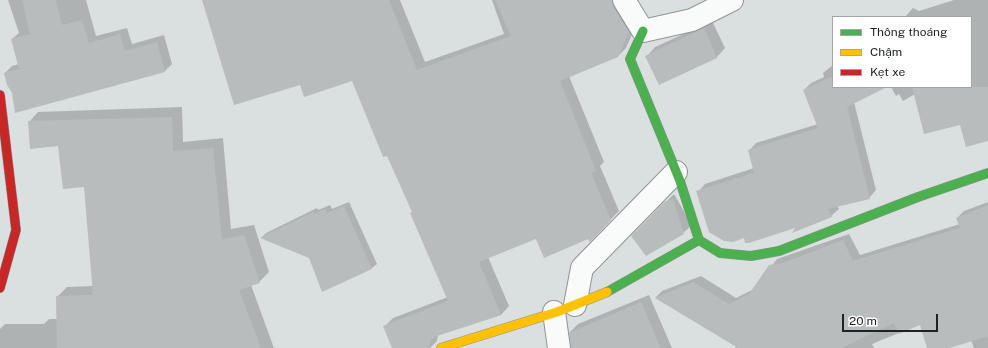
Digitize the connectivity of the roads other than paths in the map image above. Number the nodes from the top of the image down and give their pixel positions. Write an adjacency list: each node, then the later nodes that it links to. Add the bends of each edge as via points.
1 (624, 0): 3 (street)
2 (732, 0): 3 (street, via 692,20)
3 (642, 31): 5 (street, via 630,59)
4 (0, 94): 8 (street, via 16,230)
5 (676, 172): 7 (street); 9 (street, via 582,268)
6 (988, 173): 7 (street, via 779,251 751,256 720,252)
7 (699, 240): 9 (street, via 595,298)
8 (0, 288)
9 (575, 305): 10 (street)
10 (554, 312): 11 (street, via 529,322 462,339); 12 (street)
11 (441, 348)
12 (559, 348)

